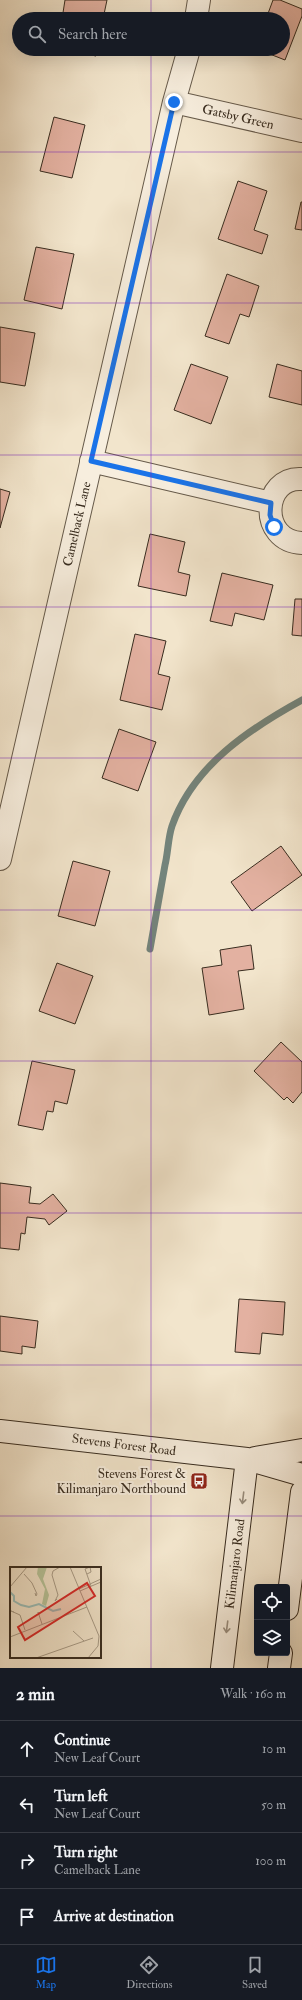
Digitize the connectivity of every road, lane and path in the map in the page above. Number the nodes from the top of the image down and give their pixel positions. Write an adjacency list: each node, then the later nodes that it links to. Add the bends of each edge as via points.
1 (199, 0): 2 (street)
2 (197, 12)
3 (187, 56): 4 (street, Camelback Lane)
4 (174, 102): 5 (street, Gatsby Green); 6 (street, Camelback Lane)
5 (302, 131)
6 (91, 461): 8 (street); 10 (street, Camelback Lane)
7 (302, 479): 8 (street, via 282,486 275,493)
8 (271, 503): 9 (street, via 270,515 274,527 282,536)
9 (302, 542)
10 (0, 859)
11 (0, 1431): 13 (street, Stevens Forest Road)
12 (302, 1450): 13 (street, Stevens Forest Road)
13 (247, 1459): 14 (street, Stevens Forest Road); 18 (street, Kilimanjaro Road, one-way to 18)
14 (302, 1475)
15 (302, 1492): 16 (street)
16 (290, 1586)
17 (281, 1656): 19 (street)
18 (222, 1668)
19 (279, 1668)

